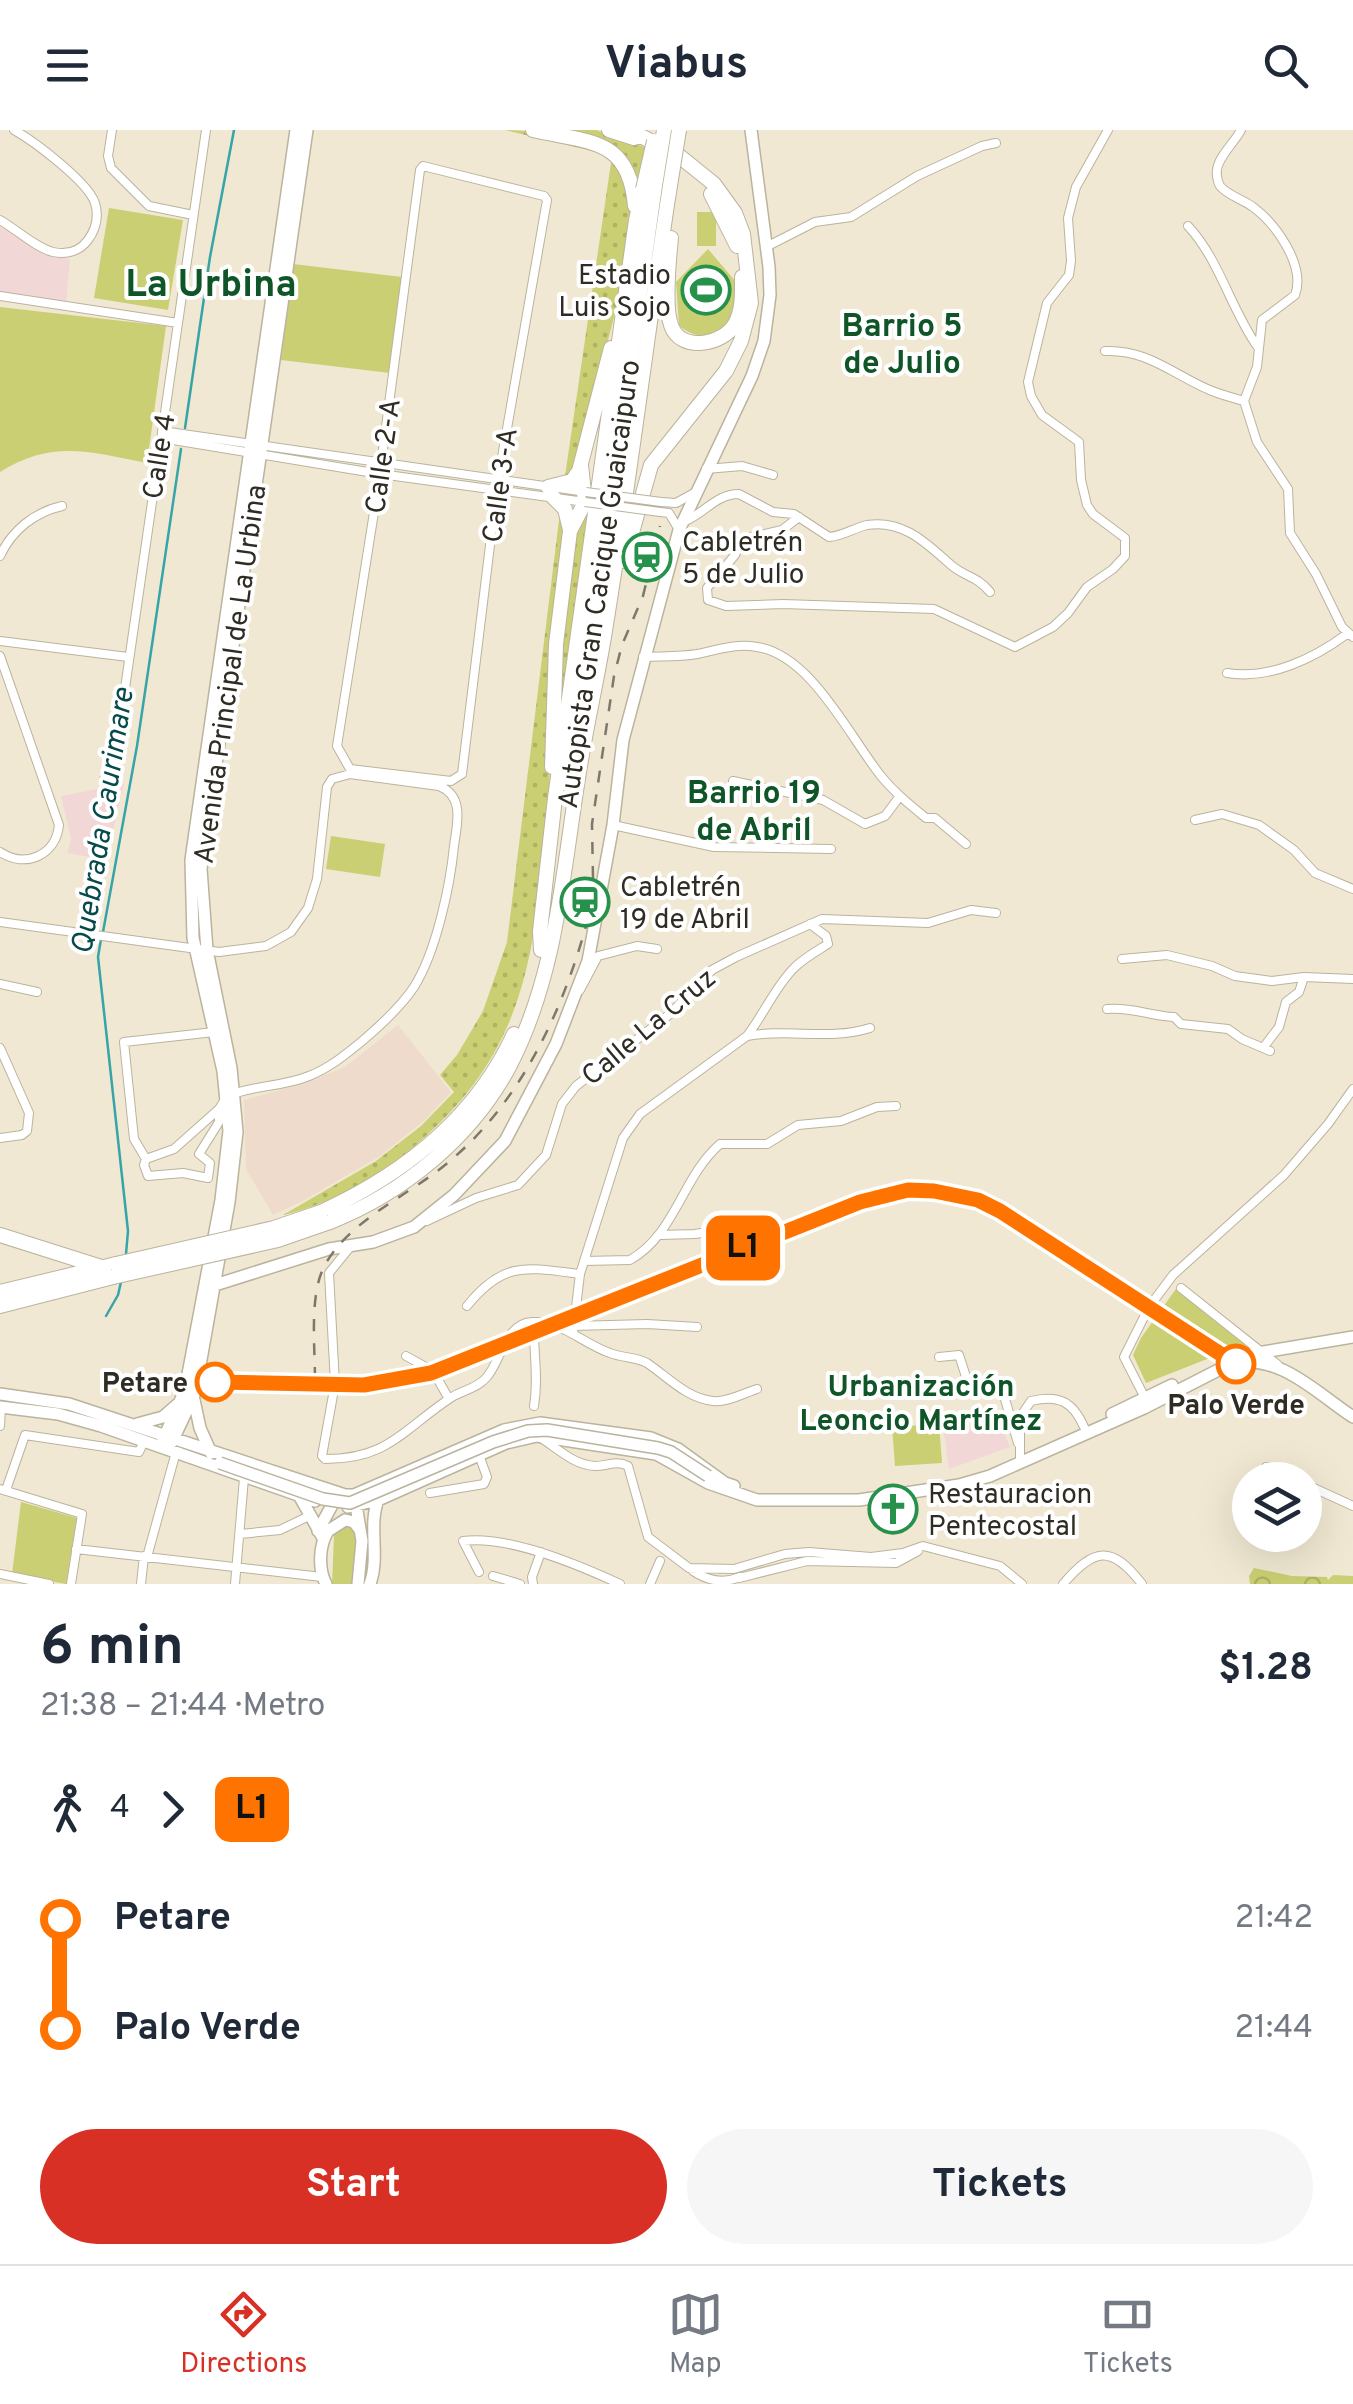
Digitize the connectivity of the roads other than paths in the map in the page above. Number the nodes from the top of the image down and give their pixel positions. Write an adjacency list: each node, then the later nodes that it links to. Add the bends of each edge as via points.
1 (14, 130): 19 (street, via 82,185 97,215 85,244 66,252 48,251)
2 (112, 130): 18 (street, via 111,168 150,206)
3 (206, 130): 18 (street, Calle 4)
4 (296, 130): 30 (street, Avenida Principal de La Urbina)
5 (307, 130): 30 (street, Avenida Principal de La Urbina)
6 (533, 130): 20 (highway, via 618,156 633,182)
7 (610, 130): 16 (highway, via 683,167 727,221 740,264 740,308 730,331 706,342 682,339 670,322 670,246)
8 (629, 130): 49 (highway, via 678,155 714,184 735,213 752,302 726,372 651,464)
9 (656, 130): 16 (highway, bridge)
10 (664, 130): 16 (highway, Autopista Gran Cacique Guaicaipuro, bridge)
11 (679, 130): 16 (highway, Autopista Gran Cacique Guaicaipuro, bridge)
12 (752, 130): 22 (street)
13 (1108, 130): 42 (street, via 1076,186 1068,218 1072,261 1047,304 1028,382 1042,415 1079,442 1087,505 1127,543 1119,564 1087,587 1053,627 1015,646 934,609 726,606 708,600 707,588 742,539 782,530)
14 (1241, 130): 26 (street, via 1218,165 1218,180 1274,228 1298,283 1295,296 1262,320)
15 (996, 143): 22 (street, via 917,176 851,217 815,222)
16 (661, 191): 20 (highway); 49 (highway, Autopista Gran Cacique Guaicaipuro); 70 (highway, Autopista Gran Cacique Guaicaipuro)
17 (546, 198): 31 (street, Calle 2-A, via 420,170); 36 (street, Calle 3-A)
18 (194, 215): 24 (street, Calle 4)
19 (0, 220)
20 (636, 220): 25 (highway)
21 (1188, 226): 26 (street)
22 (765, 247): 33 (street, via 770,296 764,342)
23 (0, 296): 24 (street)
24 (178, 323): 29 (street, Calle 4)
25 (622, 325): 32 (highway); 58 (highway)
26 (1257, 346): 28 (street, via 1258,367)
27 (1105, 350): 28 (street, via 1146,356)
28 (1244, 401): 47 (street, via 1257,442 1288,489 1290,533)
29 (162, 435): 30 (street); 51 (street, Calle 4)
30 (255, 448): 31 (street); 34 (street); 69 (street, Avenida Principal de La Urbina, via 204,843)
31 (381, 464): 34 (street, Calle 2-A); 36 (street)
32 (581, 465): 37 (highway, via 572,481); 39 (highway)
33 (706, 469): 35 (street, via 742,466); 38 (street)
34 (380, 474): 36 (street); 54 (street, Calle 2-A, via 338,746 350,769 451,781)
35 (773, 475)
36 (497, 485): 37 (street); 54 (street, Calle 3-A)
37 (550, 492): 39 (street); 44 (highway, via 565,509)
38 (696, 492): 41 (street); 43 (street)
39 (585, 497): 41 (street, bridge); 44 (highway)
40 (62, 506): 45 (street, via 39,511)
41 (660, 507): 43 (street)
42 (799, 517): 43 (street, via 728,494); 46 (street, via 829,537 870,525 916,535)
43 (680, 526): 52 (street)
44 (570, 531): 58 (highway, via 554,672)
45 (0, 556)
46 (990, 592)
47 (1350, 636): 53 (street, via 1274,671)
48 (0, 641): 51 (street)
49 (603, 644): 88 (highway, Autopista Gran Cacique Guaicaipuro, via 548,963 508,1068 439,1154 361,1210)
50 (0, 656): 63 (street, via 59,825 56,841 39,857 18,860)
51 (128, 657): 55 (street, Calle 4, via 112,771)
52 (643, 657): 57 (street, via 728,646 780,652); 60 (street)
53 (1227, 674)
54 (462, 774)
55 (104, 778)
56 (733, 781): 57 (street, via 823,800 866,824 885,816)
57 (900, 796): 61 (street)
58 (555, 798): 70 (highway)
59 (1195, 820): 64 (street, via 1222,814 1259,825 1315,873)
60 (612, 825): 62 (street, via 714,848); 76 (street)
61 (966, 844)
62 (831, 849)
63 (0, 852)
64 (1353, 890)
65 (996, 913): 67 (street, Calle La Cruz, via 971,910 928,923)
66 (0, 922): 69 (street)
67 (810, 924): 80 (street, via 828,944 797,964); 90 (street, Calle La Cruz, via 712,970 670,1014 576,1086 562,1104 546,1156 518,1185)
68 (656, 948): 76 (street, via 598,956)
69 (201, 949): 79 (street, Avenida Principal de La Urbina); 83 (street, Avenida Principal de La Urbina); 83 (street, via 266,946 300,922 317,879 332,778 350,774 438,786 452,795 458,811 453,854 436,932 409,993 332,1066)
70 (541, 950): 88 (highway, Autopista Gran Cacique Guaicaipuro, via 510,1044 468,1106 432,1146)
71 (1122, 959): 72 (street, via 1167,955 1234,976)
72 (1304, 976): 73 (street); 77 (street, via 1266,1050 1228,1029)
73 (1353, 979)
74 (0, 984): 75 (street)
75 (37, 992)
76 (577, 993): 90 (street, via 505,1142)
77 (1107, 1009)
78 (870, 1028): 80 (street)
79 (214, 1032): 83 (street, Avenida Principal de La Urbina); 87 (street, via 124,1042 134,1138)
80 (747, 1036): 94 (street, via 640,1114 623,1138)
81 (0, 1048): 86 (street, via 29,1122 22,1135)
82 (1353, 1089): 116 (street, via 1284,1176 1173,1275 1149,1307 1124,1357)
83 (231, 1094): 85 (street); 97 (street, Avenida Principal de La Urbina, via 234,1166); 114 (street, Avenida Principal de La Urbina, via 222,1200)
84 (896, 1106): 92 (street, via 798,1125 767,1144 720,1144)
85 (219, 1110): 87 (street, via 174,1148); 87 (street, via 199,1154 210,1163 208,1178 148,1176)
86 (0, 1138)
87 (146, 1159)
88 (326, 1217): 95 (highway, Autopista Gran Cacique Guaicaipuro, bridge)
89 (759, 1224): 92 (street)
90 (414, 1228): 93 (street)
91 (0, 1235): 95 (highway)
92 (660, 1235): 94 (street, via 630,1260)
93 (351, 1246): 97 (street); 115 (street, via 329,1273 336,1359 322,1458 352,1460 390,1444)
94 (584, 1262): 96 (street)
95 (110, 1270): 99 (highway, Autopista Gran Cacique Guaicaipuro); 101 (highway, Autopista Gran Cacique Guaicaipuro)
96 (580, 1274): 100 (street, via 502,1272); 104 (street)
97 (216, 1285): 114 (street, Avenida Principal de La Urbina)
98 (1181, 1288): 107 (street)
99 (0, 1292)
100 (467, 1306)
101 (0, 1308)
102 (534, 1322): 104 (street); 115 (street, via 514,1331 486,1378); 117 (street)
103 (697, 1327): 104 (street)
104 (573, 1329): 112 (street, via 604,1351 644,1360 674,1385 707,1400)
105 (1353, 1337): 106 (street)
106 (1284, 1349): 107 (street); 111 (street)
107 (1263, 1352): 110 (street); 116 (street, via 1231,1358)
108 (406, 1356): 115 (street, via 433,1371)
109 (939, 1357): 127 (street, via 959,1356 970,1386 1002,1389)
110 (1278, 1365): 111 (street); 116 (street, via 1232,1362)
111 (1290, 1373): 119 (street)
112 (757, 1388)
113 (0, 1394): 120 (street, via 44,1398)
114 (187, 1398): 120 (street, via 163,1417); 123 (street, Avenida Principal de La Urbina); 129 (street)
115 (449, 1399)
116 (1145, 1403): 122 (street); 131 (street, via 959,1486 812,1502 757,1500)
117 (534, 1406)
118 (0, 1407): 121 (street); 125 (street, via 58,1414)
119 (1353, 1417)
120 (136, 1424): 123 (street)
121 (0, 1426)
122 (1084, 1427): 127 (street); 127 (street, via 1068,1402 1032,1402 1020,1416)
123 (170, 1436): 126 (street, Avenida Principal de La Urbina); 129 (street)
124 (538, 1436): 128 (street); 131 (street, via 656,1454); 151 (street, via 584,1464 628,1466 648,1537)
125 (144, 1441): 126 (street); 132 (street, via 139,1452 26,1434)
126 (168, 1450): 129 (street); 147 (street)
127 (1019, 1450): 131 (street, via 972,1477 848,1495 768,1495)
128 (479, 1454): 134 (street, via 484,1484); 138 (street)
129 (212, 1460): 130 (street); 131 (street, bridge, via 345,1503 493,1442 547,1430 671,1452); 136 (street)
130 (244, 1478): 135 (street); 142 (street)
131 (724, 1486): 137 (street, via 662,1441 530,1423)
132 (3, 1490): 145 (street, via 82,1514)
133 (1322, 1492): 139 (street)
134 (430, 1493)
135 (300, 1497): 136 (street); 140 (street)
136 (336, 1500): 137 (street); 143 (street)
137 (355, 1500): 138 (street); 141 (street)
138 (378, 1500): 158 (street, via 375,1559)
139 (1353, 1506)
140 (309, 1516): 142 (street, via 280,1530); 143 (street)
141 (360, 1530): 143 (street, via 342,1520); 158 (street)
142 (240, 1534): 150 (street)
143 (321, 1535): 155 (street)
144 (927, 1547): 149 (street, via 872,1557 809,1552); 157 (street, via 896,1563 807,1561); 168 (street, via 1000,1566)
145 (76, 1549): 147 (street); 160 (street)
146 (541, 1552): 152 (street, via 463,1541); 164 (street); 165 (street)
147 (148, 1557): 150 (street); 161 (street)
148 (660, 1561): 166 (street)
149 (758, 1562): 151 (street); 157 (street)
150 (236, 1568): 155 (street, via 308,1572); 162 (street)
151 (690, 1568): 156 (street)
152 (478, 1572)
153 (0, 1574): 159 (street)
154 (493, 1576): 163 (street)
155 (324, 1580)
156 (707, 1581): 157 (street); 167 (street)
157 (732, 1581)
158 (360, 1583)
159 (49, 1584)
160 (71, 1584)
161 (141, 1584)
162 (235, 1584)
163 (520, 1584)
164 (533, 1584)
165 (620, 1584)
166 (650, 1584)
167 (694, 1584)
168 (1022, 1584)
169 (1063, 1584): 170 (street, via 1094,1556 1120,1560)
170 (1142, 1584)

